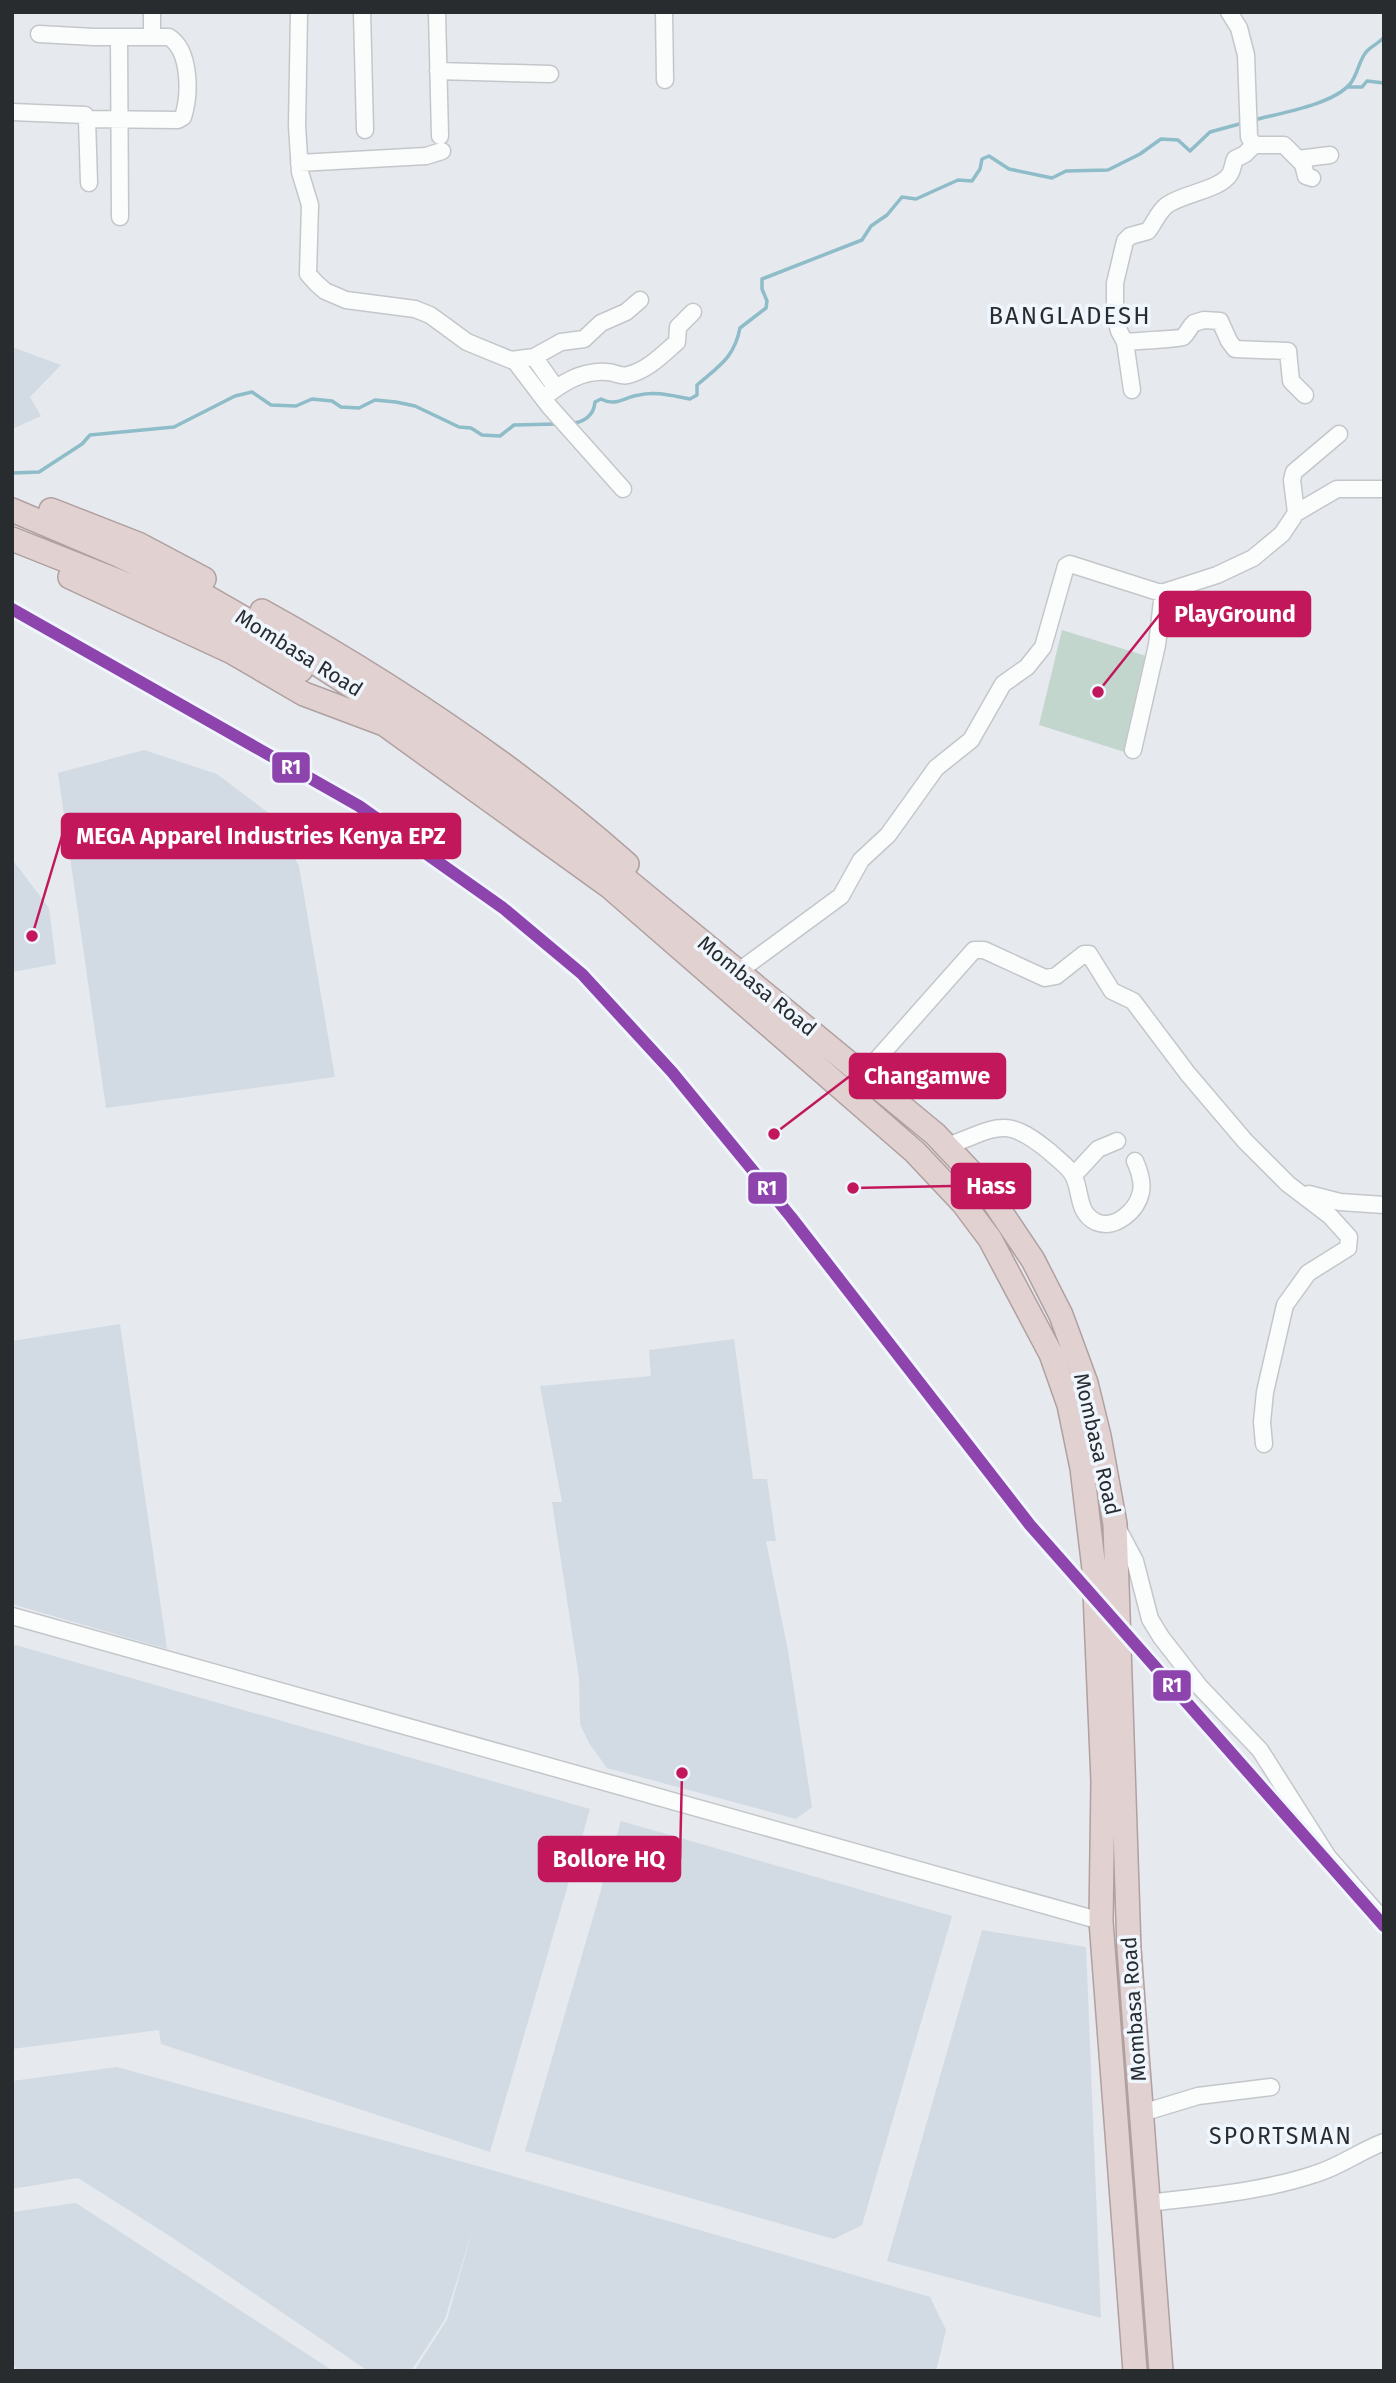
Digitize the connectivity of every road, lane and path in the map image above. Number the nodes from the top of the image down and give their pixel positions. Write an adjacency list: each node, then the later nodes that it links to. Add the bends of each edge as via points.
1 (152, 12): 8 (street)
2 (299, 12): 20 (street)
3 (362, 12): 16 (street)
4 (437, 12): 10 (street)
5 (664, 12): 12 (street)
6 (1229, 12): 17 (street, via 1245,48 1249,137)
7 (39, 34): 9 (street)
8 (152, 36): 9 (street); 15 (street, via 173,39 184,59 183,117)
9 (119, 37): 15 (street)
10 (438, 71): 11 (street); 20 (street, via 441,143 426,156)
11 (550, 74)
12 (665, 80)
13 (12, 112): 14 (street, via 82,114)
14 (87, 119): 15 (street); 22 (street)
15 (118, 119): 23 (street)
16 (365, 130)
17 (1254, 145): 19 (street, via 1284,145); 26 (street, via 1235,159 1225,180 1168,204 1148,231 1125,241 1115,283 1117,323)
18 (1330, 155): 19 (street)
19 (1298, 159): 21 (street, via 1306,176)
20 (299, 163): 28 (street, via 310,205 308,274 316,283 346,300 415,309 467,342)
21 (1312, 178)
22 (89, 183)
23 (120, 217)
24 (640, 300): 27 (street, via 584,339 558,343)
25 (693, 312): 31 (street, via 678,327 677,342 643,370 621,376 586,373 566,380)
26 (1125, 342): 29 (street); 30 (street, via 1177,339 1194,323 1217,320 1235,349 1288,351 1292,381)
27 (534, 357): 28 (street); 31 (street)
28 (514, 360): 31 (street)
29 (1132, 390)
30 (1306, 395)
31 (549, 397): 33 (street, via 577,440)
32 (1339, 434): 37 (street, via 1294,472)
33 (623, 489)
34 (1384, 489): 37 (street, via 1337,489)
35 (12, 495): 43 (highway, via 138,544 344,656 517,772 578,820 659,892)
36 (12, 510): 43 (highway, Mombasa Road, via 175,582 271,634 478,768)
37 (1296, 513): 40 (street, via 1282,534 1253,558)
38 (12, 539): 41 (highway, Mombasa Road, via 216,620)
39 (12, 554): 41 (highway, via 232,652 304,694)
40 (1163, 592): 42 (street, via 1157,645); 44 (street, via 1066,566 1043,647 1027,667 1003,684 971,740 936,768 888,835 861,860 841,896)
41 (383, 723): 55 (highway, Mombasa Road, via 610,887 915,1152 964,1203 990,1239 1051,1354 1069,1405 1082,1468 1097,1626 1103,1781)
42 (1133, 750)
43 (708, 946): 44 (highway, Mombasa Road)
44 (739, 971): 45 (highway, Mombasa Road)
45 (864, 1074): 47 (highway, Mombasa Road); 50 (street, via 974,950 984,950 1045,978 1056,976 1087,953 1112,990 1133,1001 1237,1131)
46 (1117, 1141): 49 (street, via 1098,1149)
47 (947, 1146): 49 (street, via 1010,1127); 53 (highway, Mombasa Road, via 990,1195 1033,1260 1061,1315 1086,1383)
48 (1135, 1161): 49 (street, via 1141,1187 1138,1201 1118,1221 1106,1224 1082,1208)
49 (1074, 1175)
50 (1299, 1193): 51 (street); 52 (street, via 1330,1216 1348,1235 1349,1244 1308,1273 1285,1305 1265,1392)
51 (1384, 1205)
52 (1264, 1444)
53 (1115, 1524): 56 (street, via 1135,1561 1150,1619 1161,1637 1199,1686 1260,1750 1328,1857); 58 (highway, Mombasa Road, via 1129,1949)
54 (12, 1616): 55 (street)
55 (1101, 1921): 61 (highway, Mombasa Road)
56 (1384, 1921)
57 (1271, 2087): 58 (street, via 1198,2096)
58 (1142, 2113): 60 (highway, Mombasa Road)
59 (1384, 2142): 60 (street, via 1318,2174 1275,2186)
60 (1149, 2203): 62 (highway, Mombasa Road)
61 (1135, 2371)
62 (1161, 2371)

